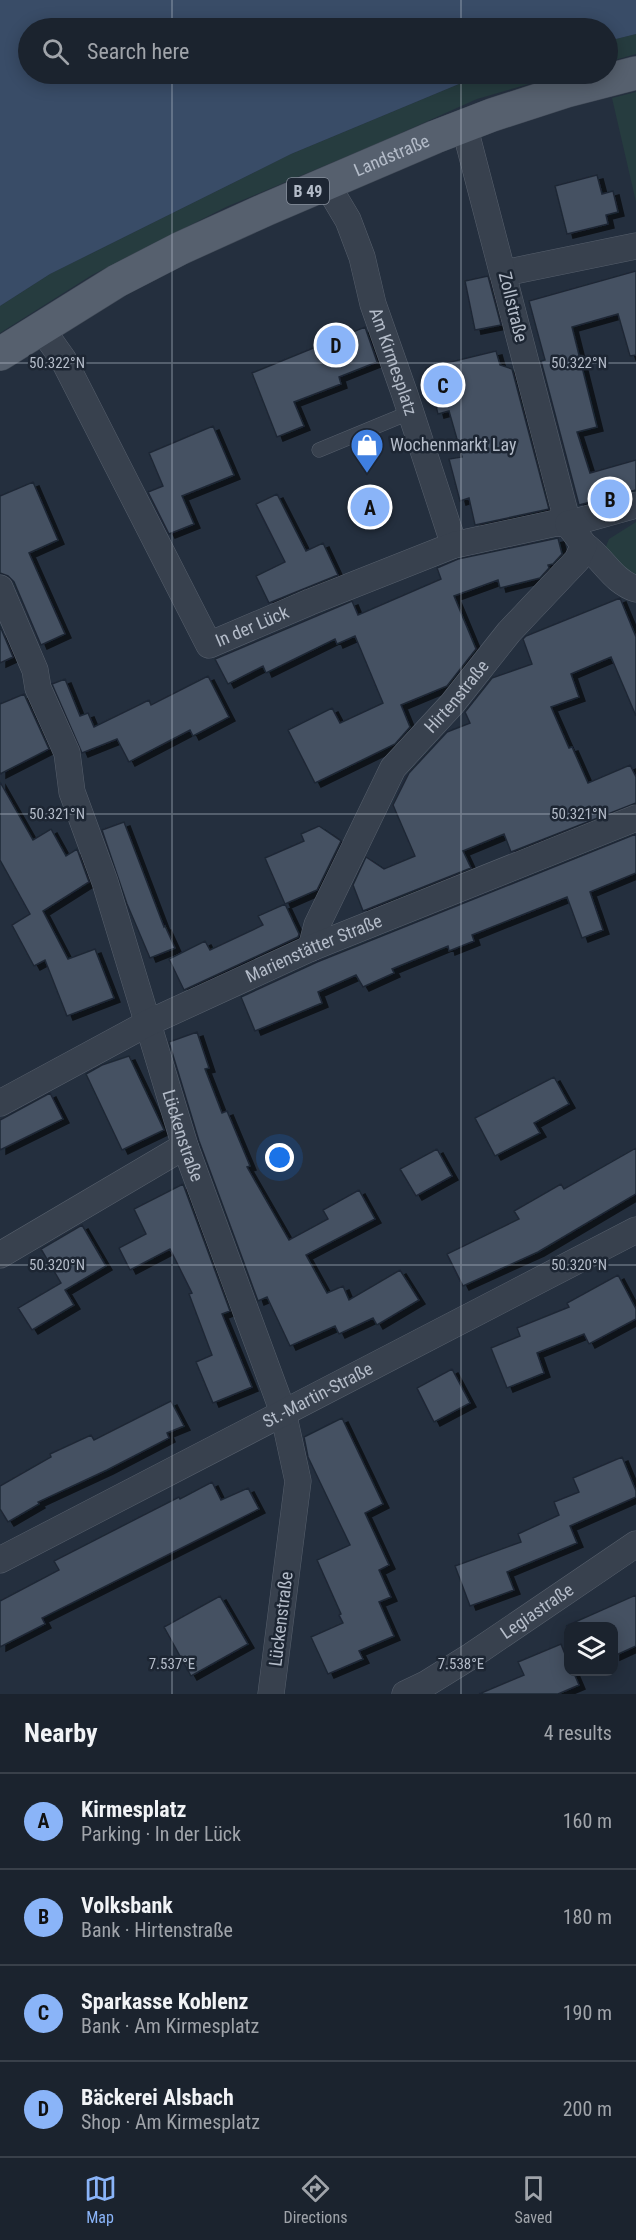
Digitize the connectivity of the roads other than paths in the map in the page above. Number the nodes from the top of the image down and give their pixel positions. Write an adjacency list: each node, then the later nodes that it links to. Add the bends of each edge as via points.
1 (636, 73): 2 (main road, Landstraße / B 49)
2 (618, 78)
3 (596, 84): 4 (main road, Landstraße / B 49)
4 (464, 125): 5 (main road, Landstraße / B 49); 7 (street, Zollstraße)
5 (326, 183): 8 (main road, Landstraße / B 49, via 149,264); 10 (street, Am Kirmesplatz, via 348,220 362,257 373,304)
6 (636, 246): 7 (street)
7 (504, 273): 13 (street, Zollstraße)
8 (41, 328): 9 (main road, Landstraße / B 49); 14 (street, In der Lück, via 63,359 209,645)
9 (0, 354)
10 (411, 412): 11 (lane); 14 (street, Am Kirmesplatz)
11 (319, 450)
12 (636, 505): 13 (street)
13 (568, 524): 14 (street, In der Lück, via 556,523); 15 (street)
14 (454, 545)
15 (584, 545): 17 (street, via 595,552 620,582); 19 (street, Hirtenstraße, via 577,560 509,632 452,704 393,768 317,925)
16 (0, 588): 20 (street, Lückenstraße, via 66,753 72,792 105,882)
17 (636, 589)
18 (636, 818): 19 (street, Marienstätter Straße)
19 (311, 948): 20 (street, Marienstätter Straße)
20 (148, 1023): 21 (street, Marienstätter Straße); 22 (street, Lückenstraße)
21 (0, 1103)
22 (185, 1146): 24 (street); 25 (street, Lückenstraße)
23 (636, 1230): 25 (street, St.-Martin-Straße)
24 (0, 1255)
25 (283, 1412): 27 (street, St.-Martin-Straße); 28 (street, Lückenstraße, via 298,1481)
26 (636, 1544): 29 (street, Legiastraße, via 471,1656)
27 (0, 1560)
28 (272, 1694)
29 (405, 1694)

